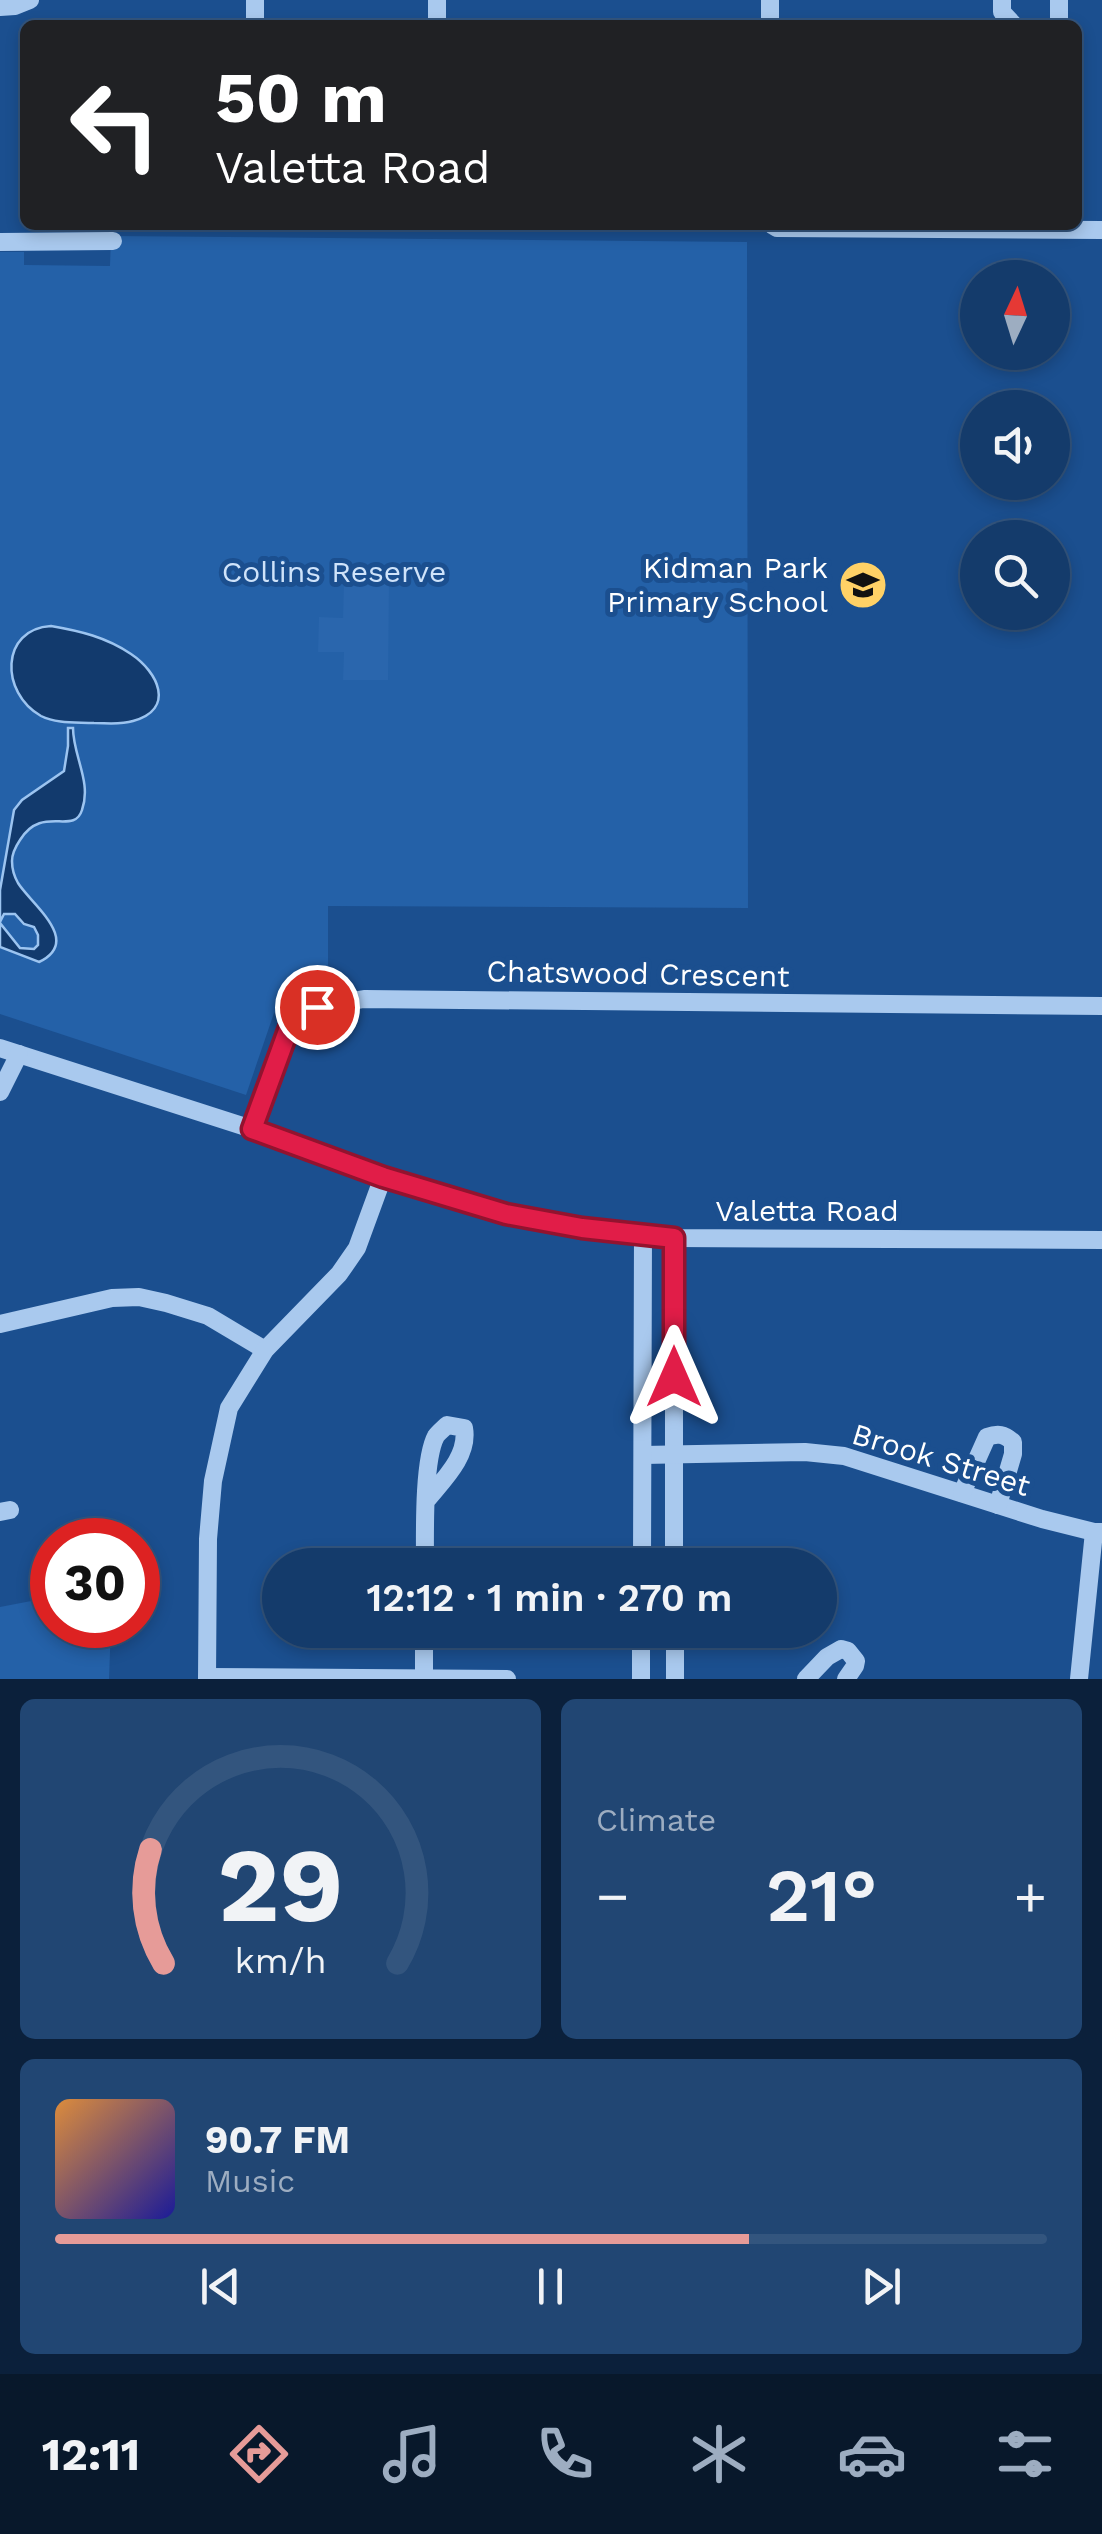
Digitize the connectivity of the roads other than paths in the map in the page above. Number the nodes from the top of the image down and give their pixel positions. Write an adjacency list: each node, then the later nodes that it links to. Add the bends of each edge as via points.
1 (113, 241): 2 (street)
2 (0, 242)
3 (1102, 1006): 6 (street, Chatswood Crescent, via 364,999 317,1007 289,1028)
4 (9, 1051): 5 (street); 6 (street, Valetta Road)
5 (0, 1092)
6 (252, 1129): 7 (street, Valetta Road)
7 (383, 1177): 8 (street, Valetta Road, via 506,1214); 12 (street, via 357,1248)
8 (643, 1234): 9 (street, Valetta Road); 14 (street)
9 (674, 1238): 10 (street, Valetta Road); 13 (street)
10 (1102, 1240)
11 (0, 1324): 12 (street, via 139,1298 208,1316)
12 (265, 1350): 26 (street, via 229,1408 213,1481)
13 (674, 1454): 14 (street, Brook Street); 15 (street, Brook Street, via 844,1456); 21 (street)
14 (642, 1455): 20 (street)
15 (962, 1493): 17 (street, Brook Street); 17 (street, via 988,1437 1007,1436 1013,1454)
16 (426, 1501): 19 (street)
17 (998, 1505): 18 (street, Brook Street)
18 (1098, 1532): 32 (street)
19 (425, 1548)
20 (642, 1548)
21 (674, 1548)
22 (424, 1648): 25 (street)
23 (641, 1648): 28 (street)
24 (674, 1648): 29 (street)
25 (424, 1677): 26 (street); 27 (street)
26 (207, 1678)
27 (507, 1679)
28 (641, 1679)
29 (675, 1679)
30 (806, 1679): 31 (street, via 841,1649 856,1660)
31 (846, 1679)
32 (1079, 1679)

